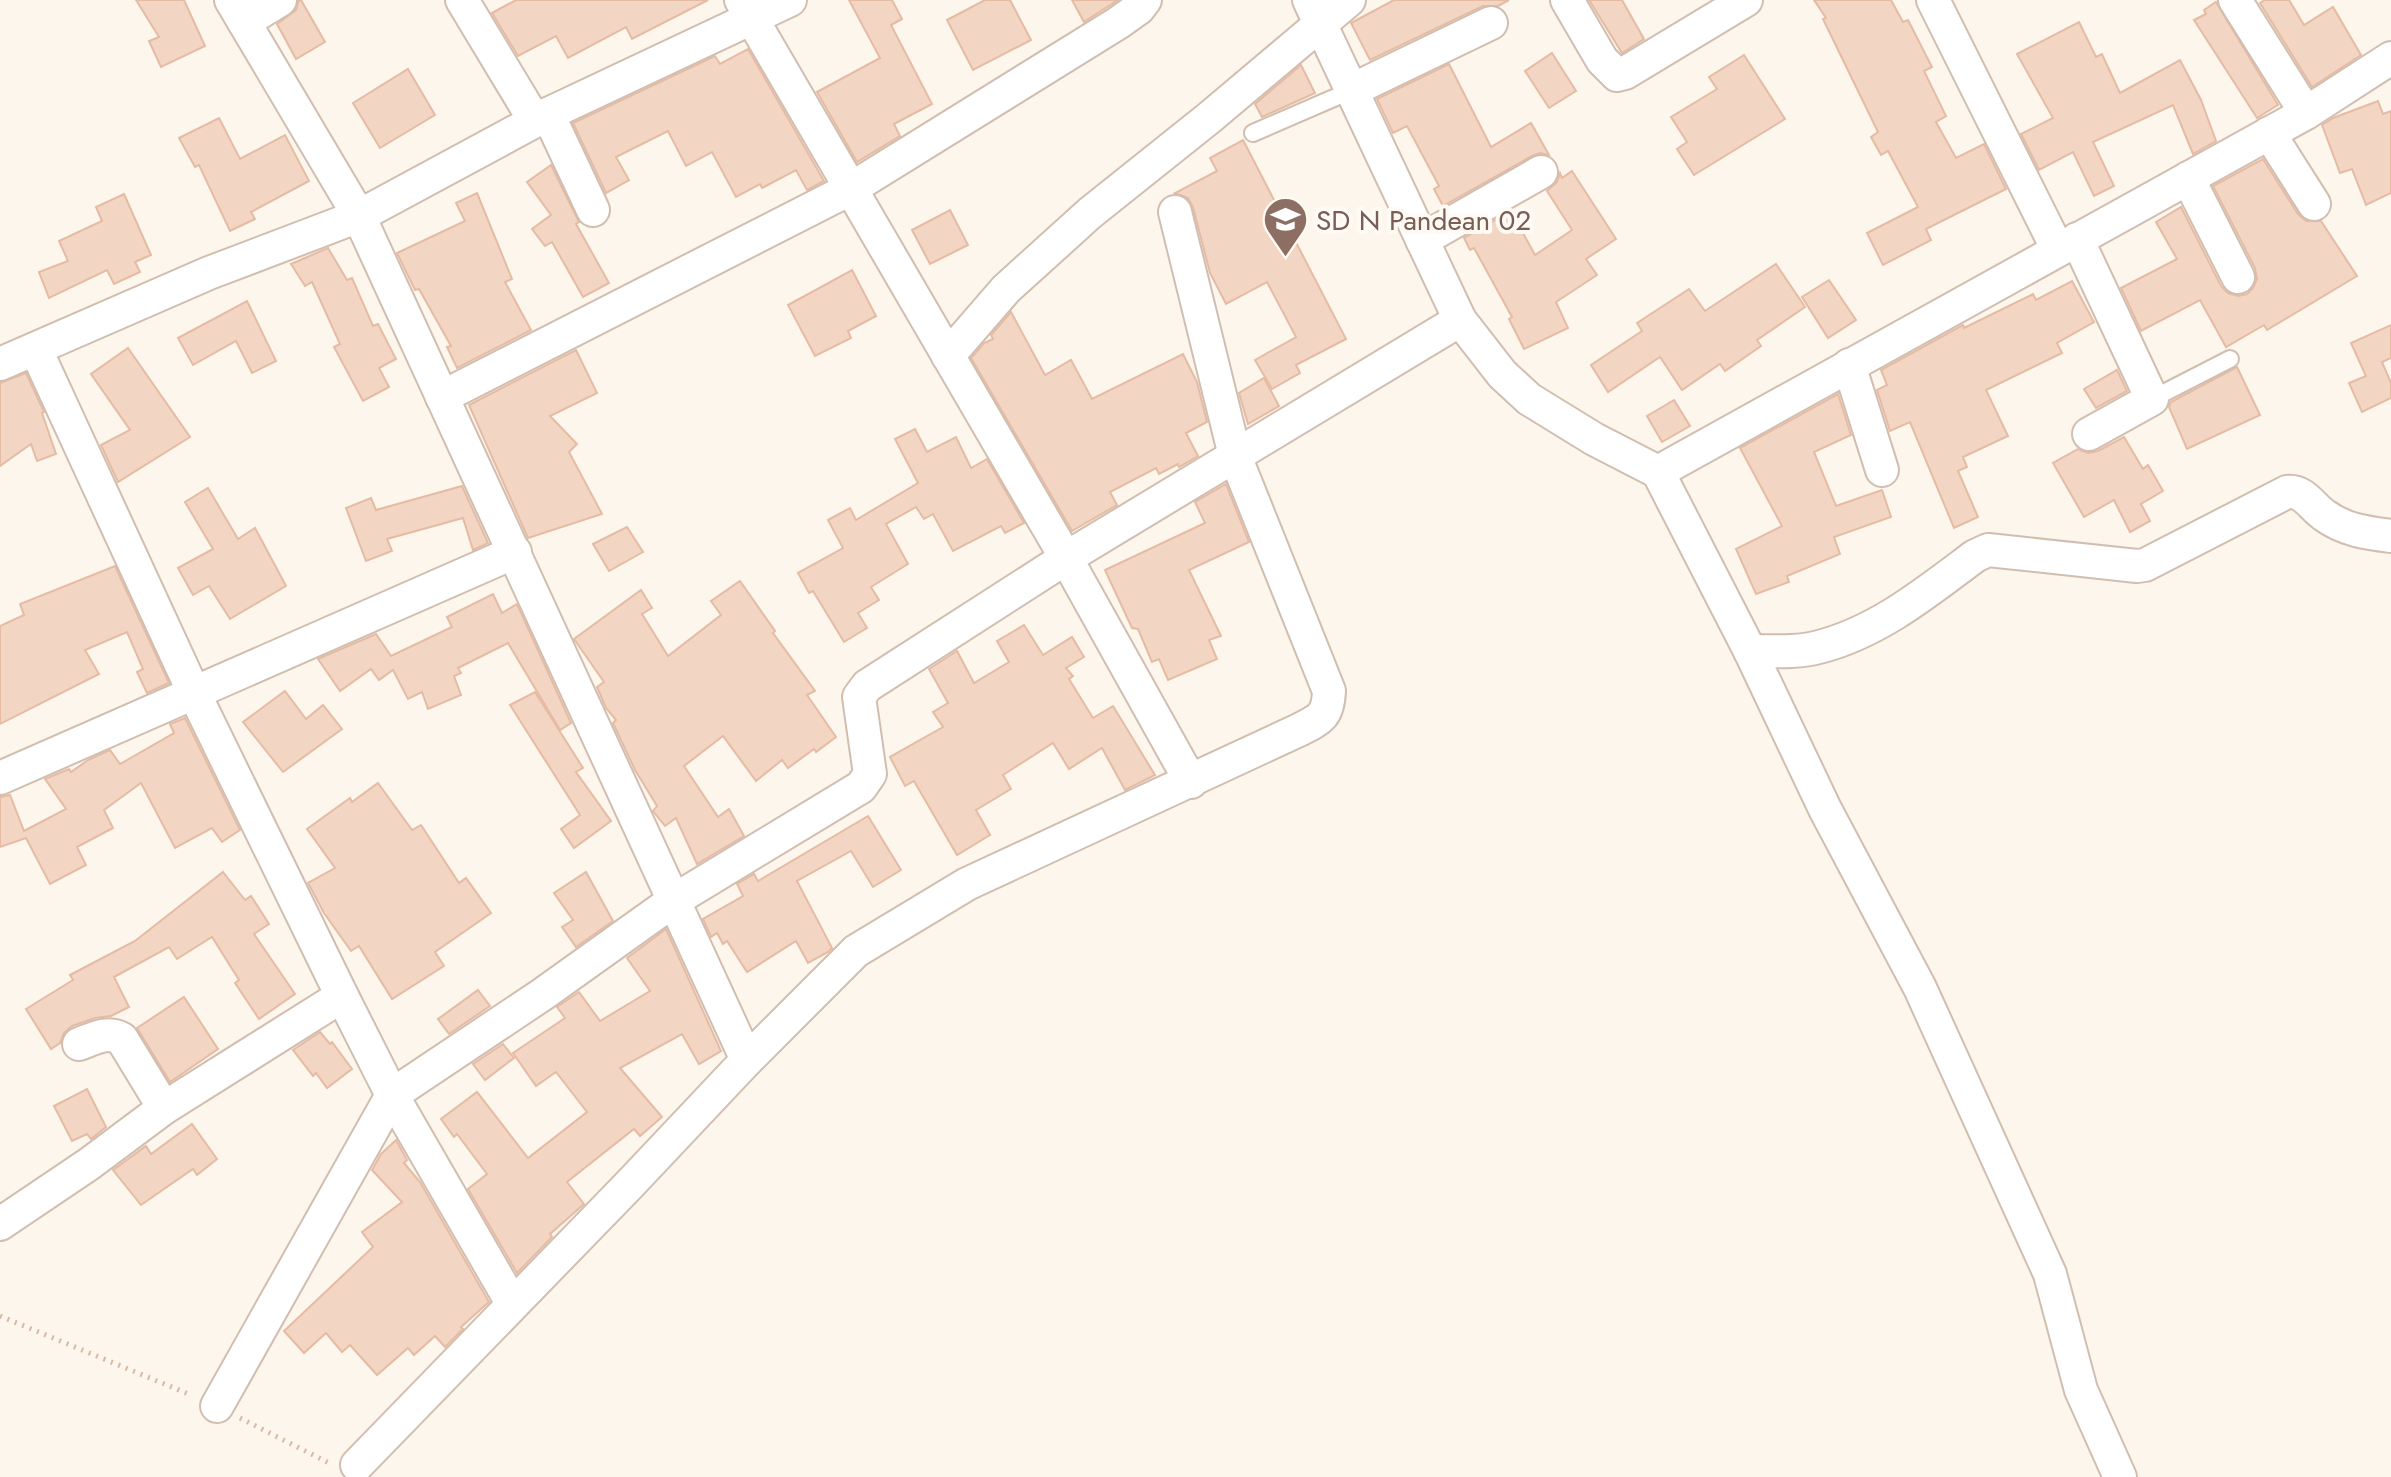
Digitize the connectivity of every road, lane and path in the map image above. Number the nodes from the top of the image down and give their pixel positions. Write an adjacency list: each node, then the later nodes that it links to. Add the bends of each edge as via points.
1 (280, 0): 11 (street)
2 (462, 0): 17 (street)
3 (790, 0): 10 (street)
4 (1145, 0): 22 (street, via 1118,23)
5 (1349, 0): 12 (street)
6 (1567, 0): 7 (street, via 1602,60 1617,75)
7 (1746, 0)
8 (1933, 0): 28 (street)
9 (2235, 0): 16 (street)
10 (747, 9): 17 (street); 22 (street)
11 (237, 11): 26 (street)
12 (1314, 12): 15 (street); 32 (street, via 1006,289)
13 (1491, 23): 15 (street)
14 (2391, 58): 16 (street)
15 (1350, 91): 18 (lane); 27 (street)
16 (2306, 113): 19 (street)
17 (542, 118): 24 (street); 26 (street)
18 (1253, 133)
19 (2269, 133): 21 (street); 23 (street)
20 (1541, 172): 27 (street)
21 (2188, 178): 28 (street); 29 (street)
22 (852, 188): 32 (street); 36 (street)
23 (2314, 204)
24 (593, 210)
25 (1175, 212): 39 (street)
26 (359, 216): 31 (street, via 209,273); 36 (street)
27 (1422, 240): 30 (street)
28 (2068, 244): 35 (street); 37 (street)
29 (2238, 277)
30 (1460, 320): 39 (street); 41 (street, via 1529,399)
31 (36, 350): 34 (street); 46 (street)
32 (948, 356): 44 (street)
33 (2230, 359): 37 (lane)
34 (0, 364)
35 (1849, 365): 40 (street); 41 (street)
36 (442, 397): 43 (street)
37 (2152, 399): 38 (street)
38 (2089, 434)
39 (1235, 456): 44 (street); 48 (street, via 1329,691 1328,707 1319,720)
40 (1882, 470)
41 (1658, 472): 45 (street)
42 (2391, 536): 45 (street, via 2343,527 2302,495 2287,492 2145,565 1988,550 1890,617 1851,637 1816,648)
43 (515, 552): 46 (street); 49 (street)
44 (1066, 558): 48 (street); 49 (street, via 862,690 870,774 861,787)
45 (1750, 651): 60 (street, via 1825,809 1920,988 2050,1274 2081,1390)
46 (194, 693): 47 (street); 50 (street)
47 (0, 778)
48 (1191, 782): 52 (street, via 967,884 856,951)
49 (673, 901): 52 (street); 53 (street)
50 (342, 996): 53 (street); 54 (street)
51 (79, 1044): 54 (street, via 105,1035 122,1039)
52 (747, 1060): 56 (street)
53 (392, 1095): 56 (street); 58 (street)
54 (164, 1108): 55 (street)
55 (0, 1224)
56 (512, 1303): 59 (street)
57 (0, 1316): 58 (path)
58 (217, 1406): 59 (path, via 333,1465)
59 (357, 1465)
60 (2120, 1477)

